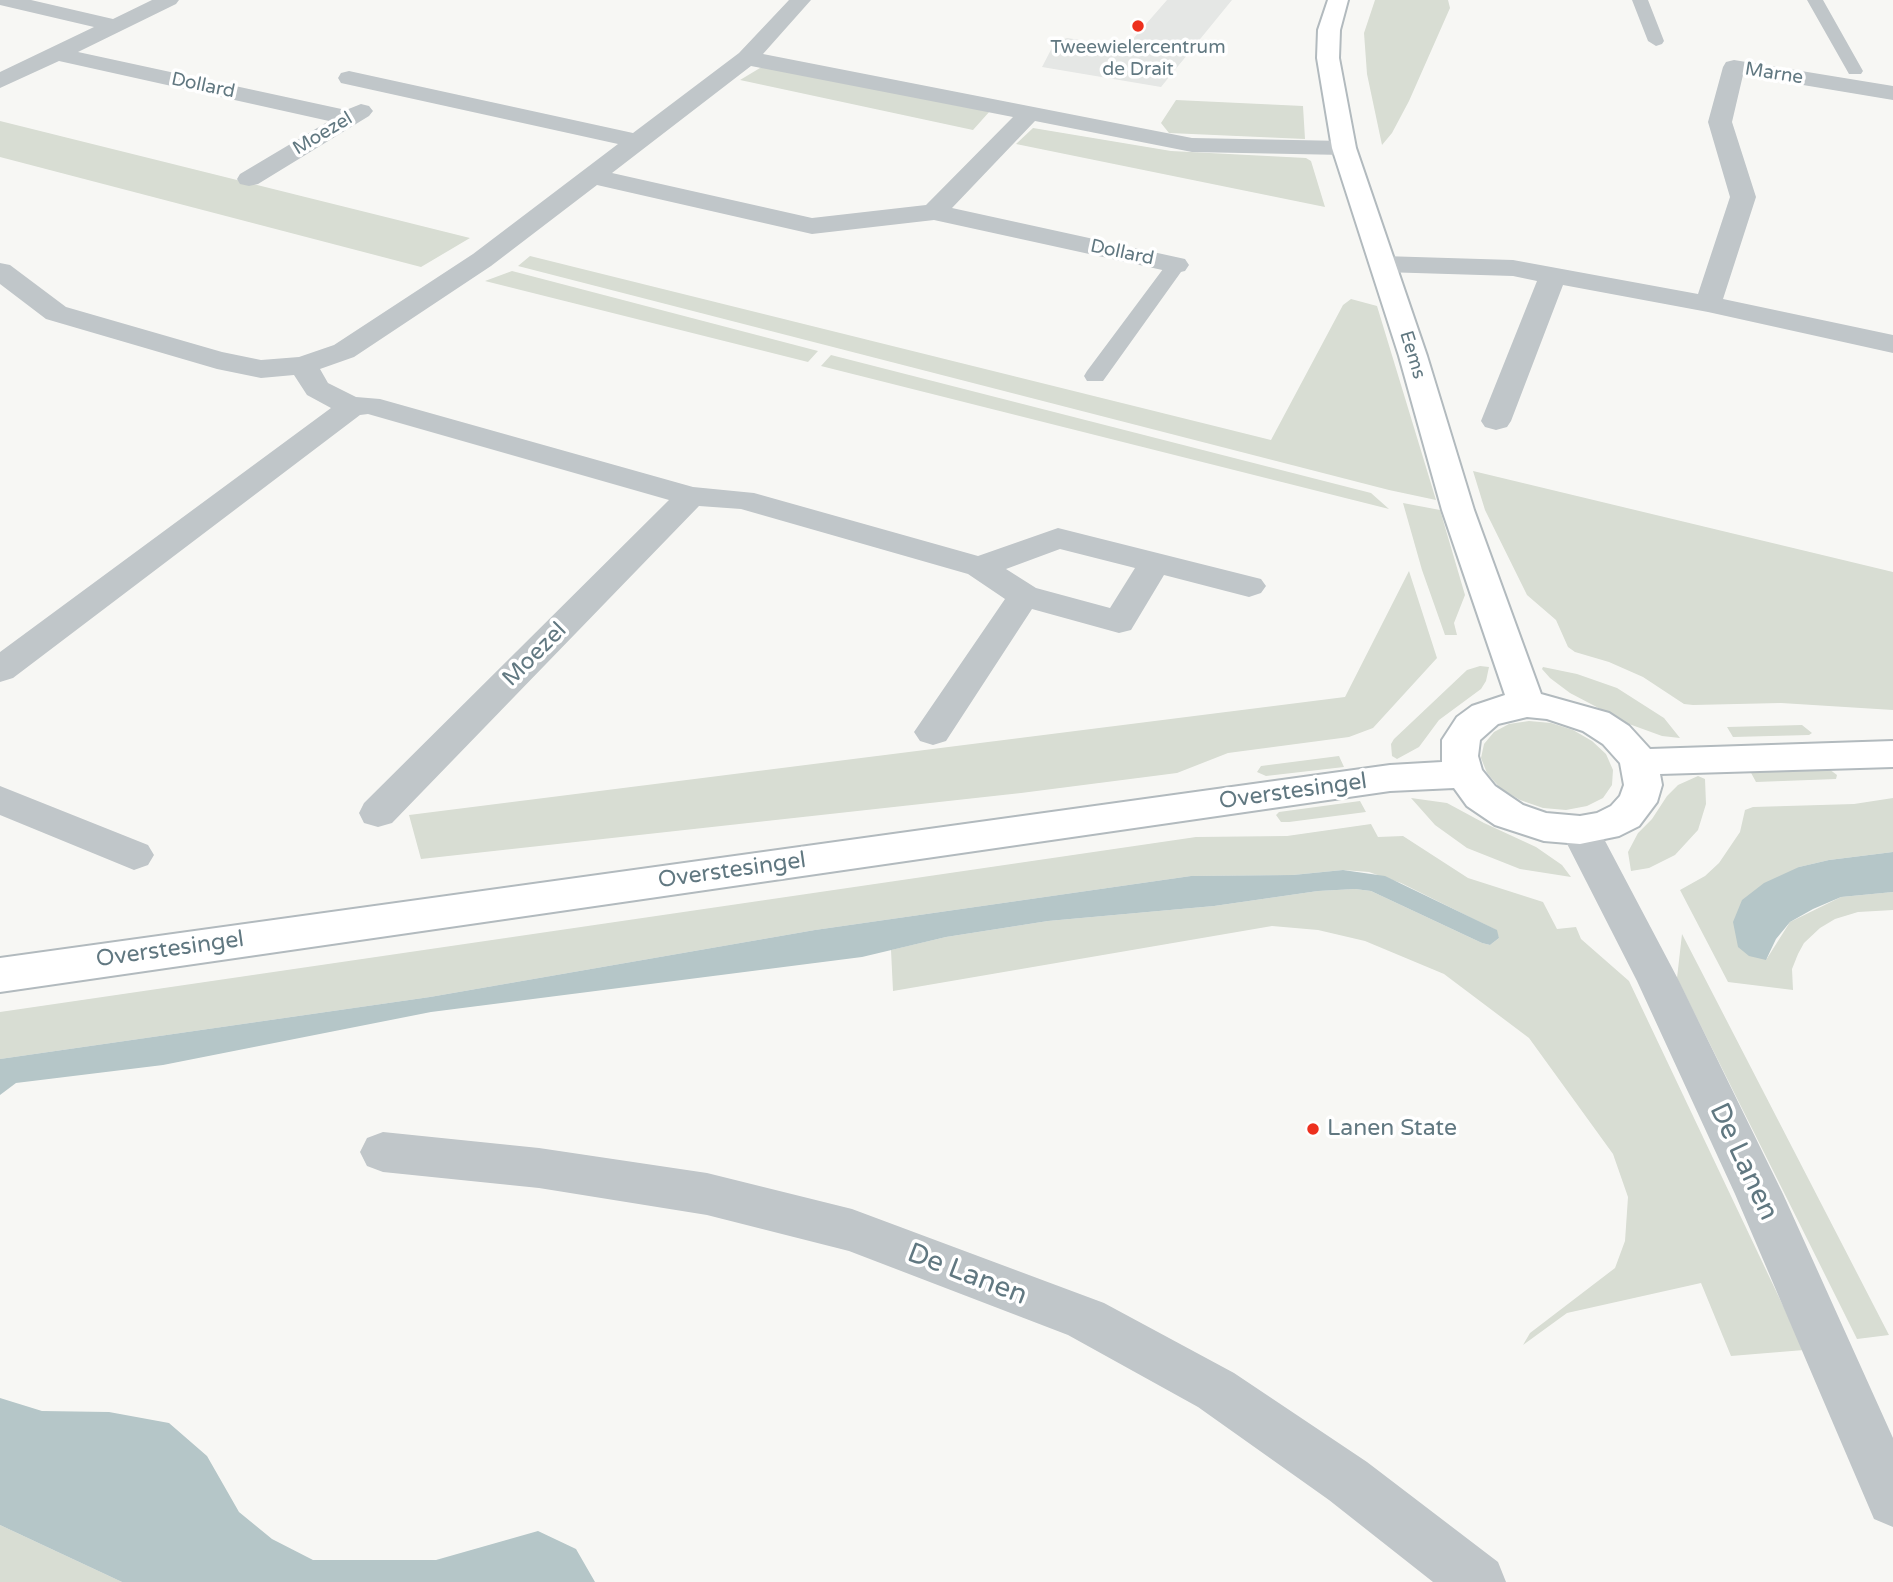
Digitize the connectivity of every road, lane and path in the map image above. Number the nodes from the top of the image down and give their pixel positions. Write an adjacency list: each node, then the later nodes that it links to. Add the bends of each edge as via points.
1 (4, 0): 7 (street)
2 (169, 0): 7 (street)
3 (801, 0): 10 (street)
4 (1338, 0): 19 (street, Eems, via 1329,30 1328,58)
5 (1640, 0): 8 (lane)
6 (1815, 0): 11 (lane)
7 (116, 26): 9 (street)
8 (1656, 41)
9 (56, 54): 13 (street); 17 (street, Dollard)
10 (747, 58): 16 (street); 18 (street)
11 (1855, 71)
12 (349, 78): 14 (street, Moezel)
13 (0, 81)
14 (398, 89): 17 (street, Moezel); 18 (street, Moezel)
15 (1893, 93): 27 (street, Marne, via 1734,67 1720,122 1743,197)
16 (1028, 115): 19 (street, via 1192,145); 22 (street)
17 (349, 118): 21 (street, Moezel)
18 (639, 142): 20 (street)
19 (1344, 148): 23 (street, Eems)
20 (591, 176): 22 (street, Dollard, via 812,226); 29 (street, via 482,260 344,351)
21 (249, 179)
22 (934, 212): 24 (street, Dollard)
23 (1383, 264): 26 (street, via 1480,265); 39 (street, Eems, via 1458,510)
24 (1176, 265): 30 (lane, Dollard)
25 (0, 271): 29 (street, via 55,313 239,365 261,369)
26 (1553, 275): 27 (street); 32 (street)
27 (1708, 304): 28 (street)
28 (1893, 344)
29 (303, 365): 31 (street, via 317,389)
30 (1095, 376)
31 (352, 407): 33 (street, via 369,405); 38 (street)
32 (1496, 421)
33 (691, 496): 35 (street, via 743,500); 45 (street, Moezel)
34 (1154, 564): 35 (street, via 1058,538); 36 (street); 37 (street, via 1119,622)
35 (980, 567): 37 (street)
36 (1249, 586)
37 (1024, 596): 40 (street)
38 (0, 670)
39 (1527, 705): 42 (street, via 1550,707 1596,722 1616,735); 43 (street, via 1504,708 1470,726 1461,740)
40 (933, 732)
41 (1893, 754): 42 (street)
42 (1639, 762): 46 (street, via 1643,785 1638,802 1625,816 1605,826)
43 (1464, 774): 46 (street, via 1481,796 1509,815 1544,827); 48 (street, Overstesingel, via 1390,778)
44 (0, 800): 47 (street)
45 (379, 813)
46 (1580, 830): 50 (street, De Lanen, via 1759,1194)
47 (134, 855)
48 (0, 975)
49 (383, 1152): 51 (street, De Lanen, via 539,1168 707,1194 852,1230 1086,1319 1216,1390 1348,1481)
50 (1893, 1500)
51 (1478, 1582)

